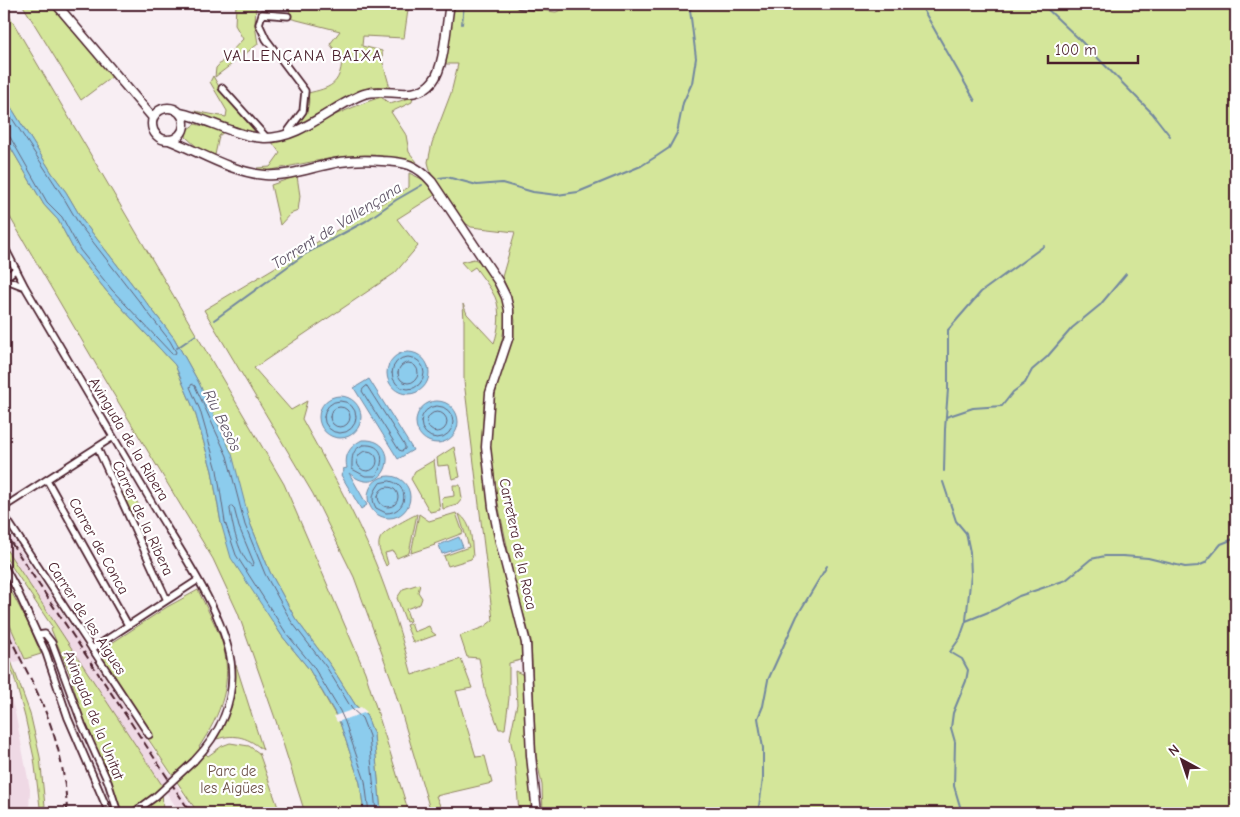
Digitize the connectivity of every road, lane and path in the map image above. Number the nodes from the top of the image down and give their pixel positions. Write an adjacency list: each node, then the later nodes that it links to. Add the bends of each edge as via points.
1 (56, 4): 7 (street)
2 (450, 4): 13 (street, via 438,72 426,88 413,93 364,94)
3 (520, 4): 4 (street)
4 (549, 4)
5 (288, 16): 13 (street, via 262,14 258,24 305,91 303,111)
6 (222, 88): 15 (street)
7 (138, 100): 8 (street); 10 (street)
8 (160, 110): 9 (street, via 170,108); 10 (street)
9 (180, 113): 11 (street); 12 (street)
10 (153, 118): 16 (street, via 154,132 158,137)
11 (199, 119): 12 (street); 15 (street, via 250,136)
12 (184, 124): 14 (street)
13 (286, 134): 15 (street)
14 (180, 135): 16 (street); 17 (street)
15 (267, 138)
16 (169, 140): 17 (street)
17 (186, 146): 37 (street, Carretera de la Roca, via 239,169 263,174 279,175 357,160 412,165 432,182 502,287 510,310 509,336 490,393 486,447 500,542 526,644)
18 (4, 246): 19 (street, Avinguda de la Ribera)
19 (16, 269): 20 (street); 21 (street, Avinguda de la Ribera)
20 (4, 277): 21 (street)
21 (25, 287): 22 (street, Avinguda de la Ribera)
22 (113, 437): 23 (street); 28 (street, Avinguda de la Ribera)
23 (97, 447): 24 (street); 29 (street, Carrer de la Ribera)
24 (47, 480): 25 (street); 30 (street, Carrer de Conca)
25 (4, 507)
26 (4, 515): 32 (street, Carrer de les Aigues)
27 (4, 566): 31 (street, Avinguda de la Unitat)
28 (198, 580): 29 (street); 36 (street, Avinguda de la Ribera, bridge, via 228,648 232,679 227,707 207,747 155,797)
29 (167, 600): 30 (street)
30 (128, 625): 32 (street)
31 (38, 635): 34 (street, Avinguda de la Unitat, via 68,718); 35 (street, Avinguda de la Unitat, via 45,634 52,643)
32 (92, 649): 33 (street, Carrer de les Aigues)
33 (149, 735)
34 (108, 811)
35 (118, 813)
36 (133, 813)
37 (537, 813)

